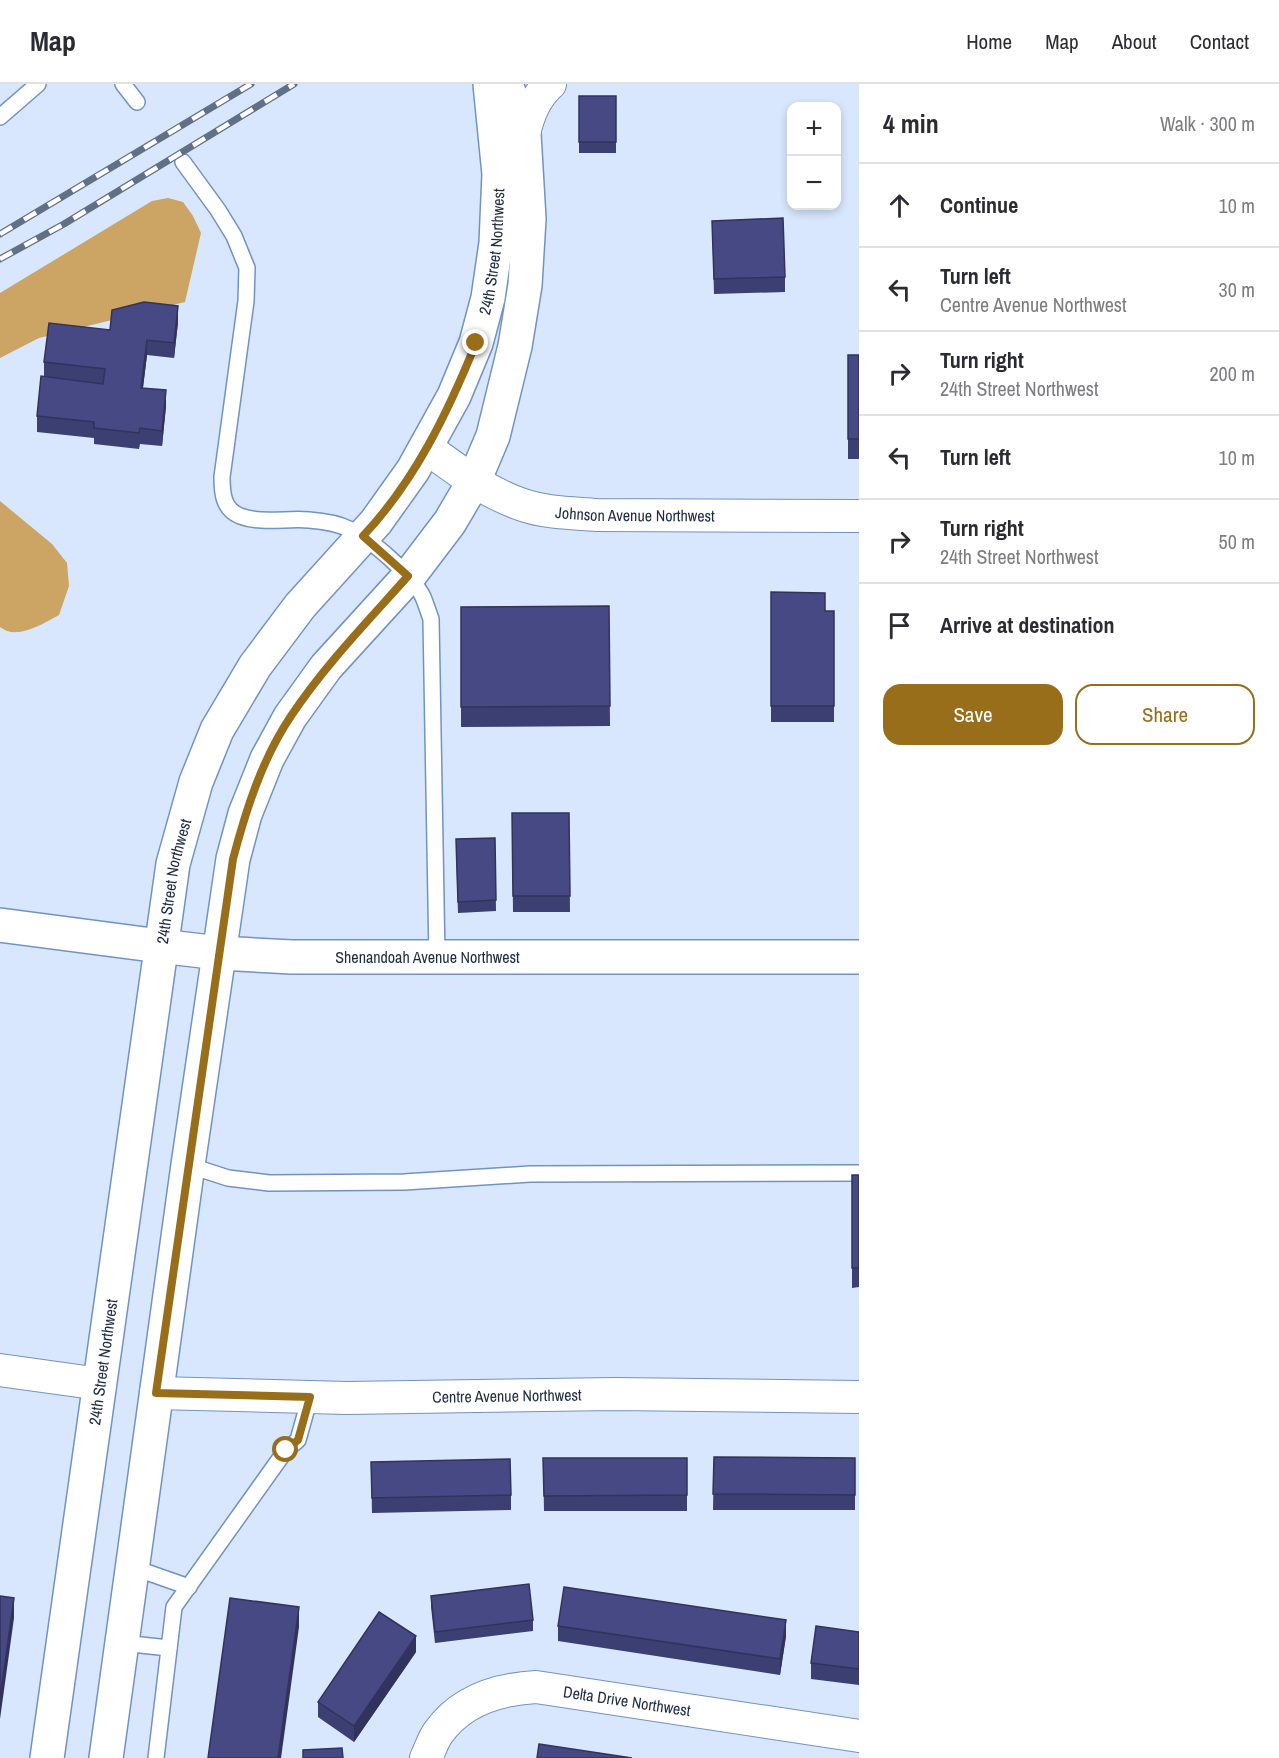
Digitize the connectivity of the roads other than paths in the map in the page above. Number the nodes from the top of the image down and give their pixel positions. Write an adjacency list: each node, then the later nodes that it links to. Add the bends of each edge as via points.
1 (38, 84): 7 (lane)
2 (123, 84): 6 (lane)
3 (490, 84): 10 (main road, 24th Street Northwest, via 499,174 496,243 488,298 476,343)
4 (506, 84): 8 (main road, 24th Street Northwest)
5 (550, 84): 8 (street, via 528,115)
6 (137, 102)
7 (0, 117)
8 (524, 134): 11 (main road, 24th Street Northwest, via 529,219 525,285 493,436)
9 (183, 162): 13 (lane, via 234,236 247,268 222,477 227,507 239,516 253,519 327,523)
10 (427, 448): 11 (street, Johnson Avenue Northwest); 13 (main road, 24th Street Northwest)
11 (474, 482): 12 (street, Johnson Avenue Northwest, via 525,506 555,512); 14 (main road, 24th Street Northwest, via 450,522)
12 (859, 516)
13 (363, 536): 14 (lane); 16 (main road, 24th Street Northwest, via 255,666 217,730 196,782 173,864)
14 (408, 576): 17 (main road, 24th Street Northwest, via 326,667 290,717 267,759 245,814 233,859); 19 (lane, via 423,596 431,619)
15 (0, 925): 16 (main road, Shenandoah Avenue Northwest)
16 (160, 946): 17 (main road, Shenandoah Avenue Northwest); 23 (main road, 24th Street Northwest)
17 (219, 953): 19 (main road, Shenandoah Avenue Northwest); 20 (main road, 24th Street Northwest)
18 (859, 957): 19 (main road, Shenandoah Avenue Northwest)
19 (436, 958)
20 (188, 1165): 21 (lane, via 228,1178 270,1183 405,1182 530,1174); 24 (main road, 24th Street Northwest)
21 (859, 1173)
22 (0, 1370): 23 (street)
23 (100, 1384): 32 (main road, 24th Street Northwest)
24 (156, 1393): 25 (street, Centre Avenue Northwest); 27 (main road, 24th Street Northwest)
25 (310, 1397): 26 (street, Centre Avenue Northwest); 28 (lane, via 298,1440 286,1450)
26 (859, 1397)
27 (132, 1567): 28 (lane); 29 (main road, 24th Street Northwest)
28 (189, 1587): 30 (lane, via 174,1607)
29 (122, 1643): 30 (lane); 33 (main road, 24th Street Northwest)
30 (169, 1648): 34 (lane)
31 (859, 1736): 35 (street, Delta Drive Northwest, via 536,1687 514,1688 486,1695 457,1712 438,1733)
32 (47, 1758)
33 (106, 1758)
34 (156, 1758)
35 (426, 1758)

